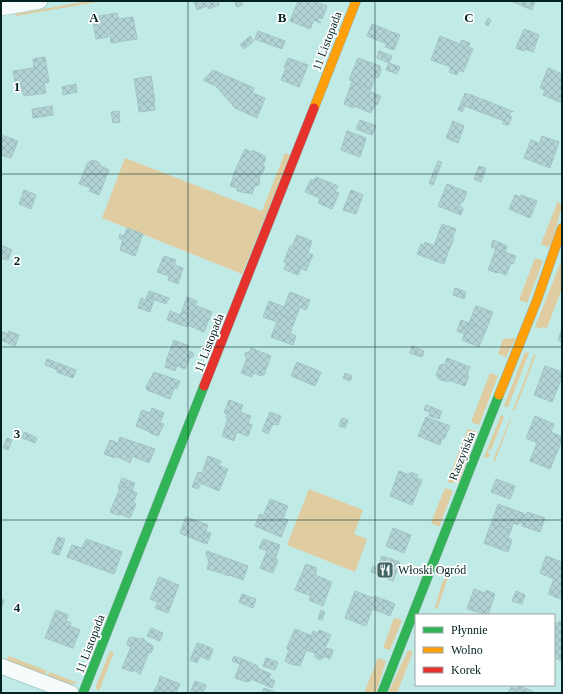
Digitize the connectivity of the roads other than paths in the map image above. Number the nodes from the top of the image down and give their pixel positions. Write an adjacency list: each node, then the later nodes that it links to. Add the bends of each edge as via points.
1 (40, 1): 3 (street)
2 (356, 1): 7 (street, 11 Listopada)
3 (1, 8)
4 (562, 228): 8 (street, Raszyńska, via 537,300)
5 (1, 666): 6 (street)
6 (71, 693)
7 (84, 693)
8 (382, 693)

